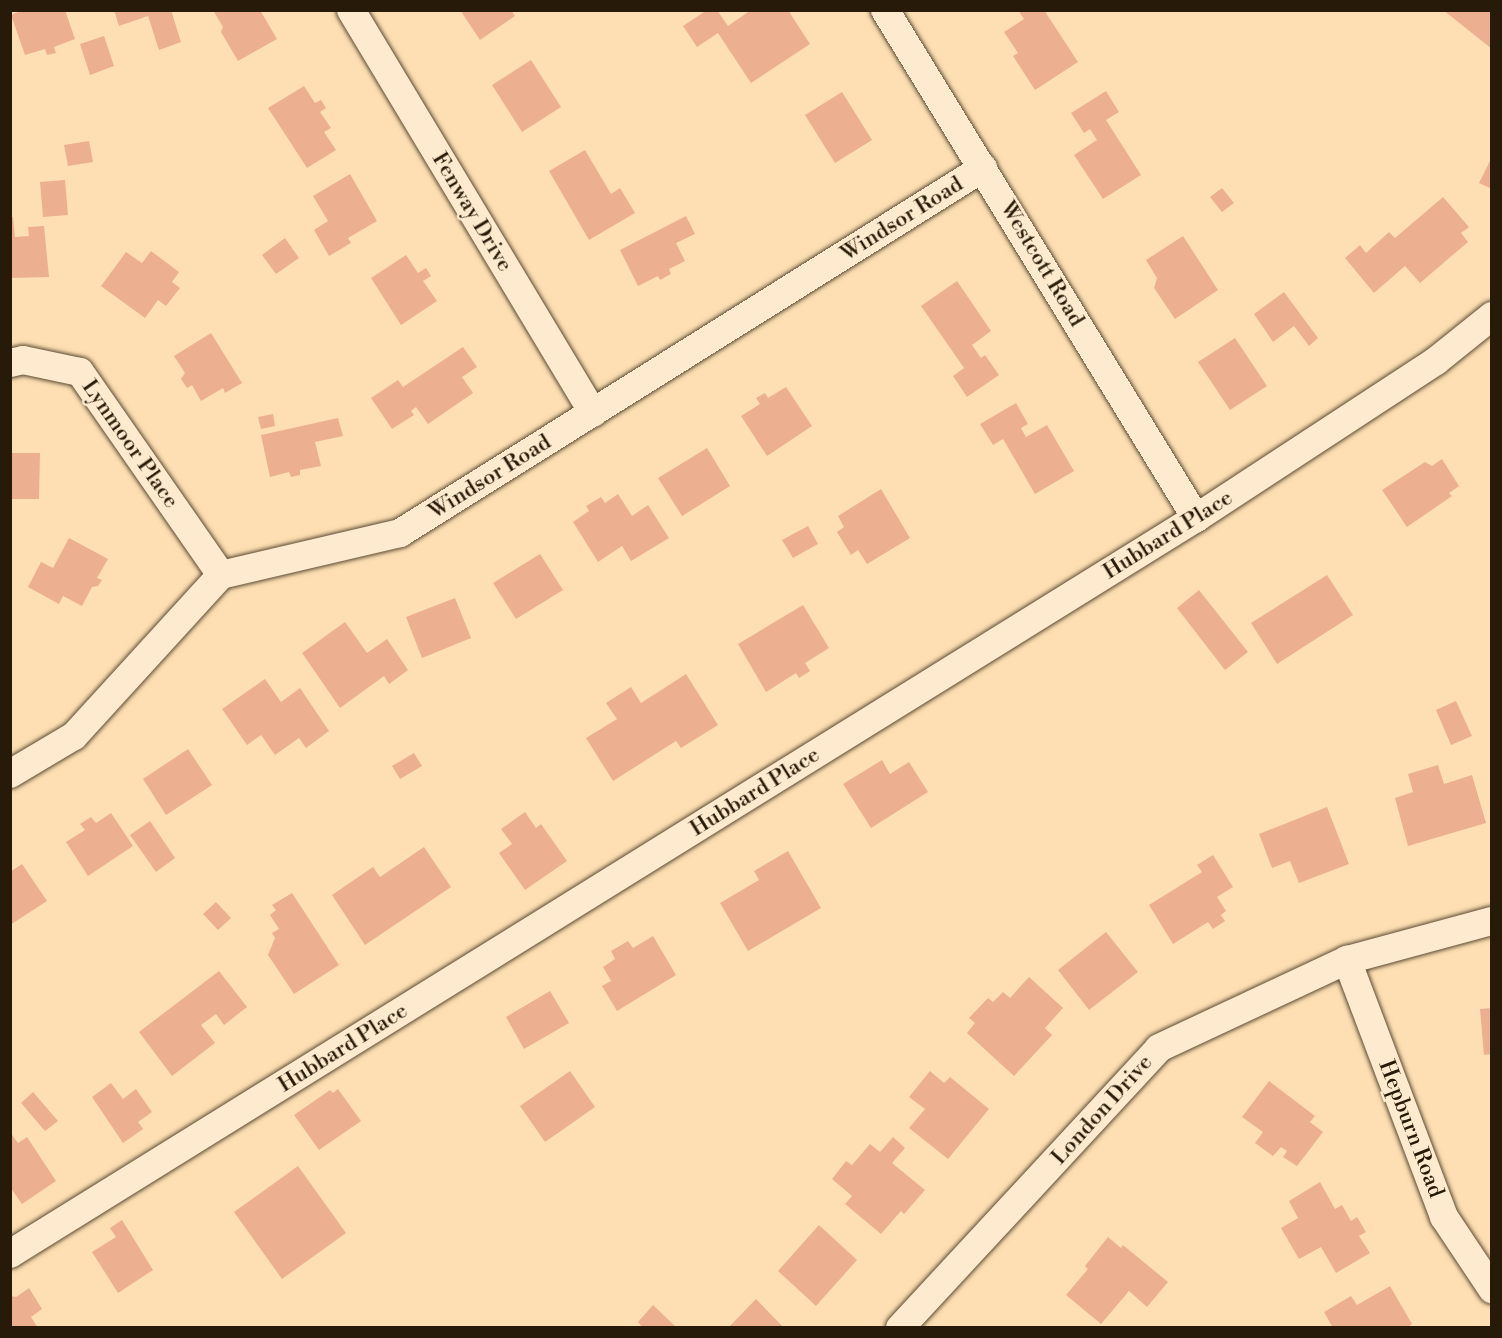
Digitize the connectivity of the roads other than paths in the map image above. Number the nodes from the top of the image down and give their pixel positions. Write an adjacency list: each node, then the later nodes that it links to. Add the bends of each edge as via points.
1 (351, 10): 6 (street, Fenway Drive)
2 (885, 10): 3 (street, Westcott Road)
3 (983, 168): 6 (street, Windsor Road); 7 (street, Westcott Road)
4 (1491, 316): 7 (street, Hubbard Place, via 1436,361)
5 (10, 363): 8 (street, Lynmoor Place, via 23,360 80,372)
6 (593, 413): 8 (street, Windsor Road, via 400,533)
7 (1196, 518): 12 (street, Hubbard Place)
8 (221, 575): 9 (street, via 74,736)
9 (10, 774)
10 (1491, 921): 11 (street, London Drive)
11 (1347, 960): 13 (street, Hepburn Road, via 1444,1217); 14 (street, London Drive, via 1159,1048)
12 (10, 1254)
13 (1491, 1289)
14 (900, 1328)

